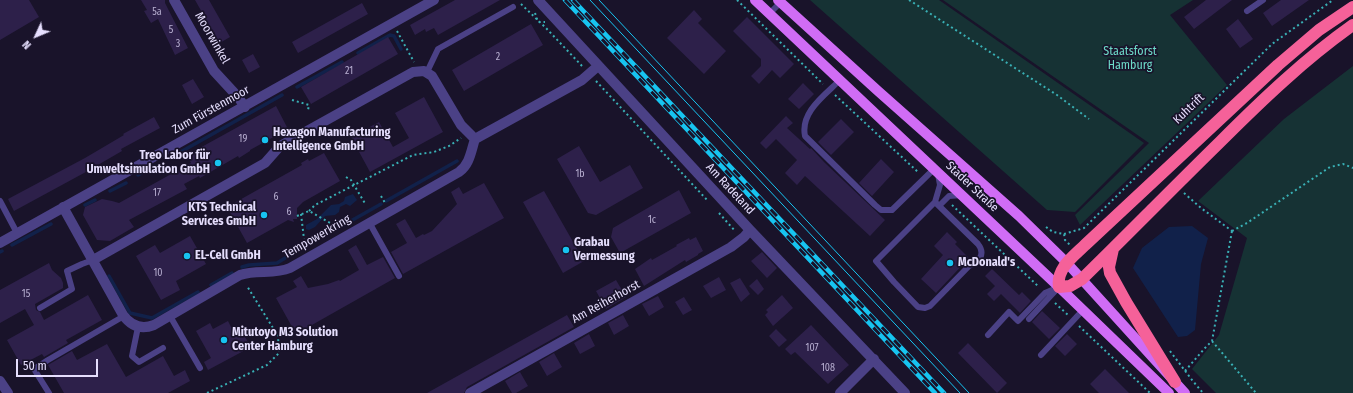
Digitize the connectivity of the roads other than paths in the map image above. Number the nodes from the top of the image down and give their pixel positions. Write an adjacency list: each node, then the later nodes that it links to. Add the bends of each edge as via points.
1 (174, 0): 15 (street, Moorwinkel, via 214,71)
2 (434, 0): 15 (street, Zum Fürstenmoor)
3 (538, 0): 12 (street, Am Radeland)
4 (756, 0): 10 (main road, Stader Straße)
5 (1263, 0): 9 (lane)
6 (780, 1): 10 (lane); 28 (main road, Stader Straße, via 1008,205)
7 (1353, 6): 28 (highway, via 1319,30 1272,70)
8 (512, 7): 13 (lane, via 438,49)
9 (1248, 11)
10 (770, 13): 14 (main road, Stader Straße)
11 (1353, 25): 26 (highway, via 1304,62 1252,110)
12 (598, 66): 16 (street, via 582,80); 24 (street, Am Radeland)
13 (422, 72): 16 (street, via 432,76 464,130); 27 (street, via 408,75 280,146 265,163)
14 (840, 80): 17 (main road, Stader Straße); 17 (lane, via 808,113 804,124 805,136 881,210 892,210)
15 (244, 106): 21 (street, Zum Fürstenmoor)
16 (475, 140): 22 (street, Tempowerkring, via 469,160 462,170)
17 (936, 171): 18 (main road, Stader Straße); 20 (lane, via 940,185)
18 (962, 195): 20 (lane, via 949,196); 31 (main road, Stader Straße)
19 (0, 201): 23 (lane)
20 (937, 204): 20 (lane, via 876,261 918,307 922,308 930,306 982,255 978,244)
21 (63, 207): 23 (street, Zum Fürstenmoor); 27 (street)
22 (369, 222): 29 (lane); 35 (street, Tempowerkring, via 290,268 240,275)
23 (17, 233): 25 (street, Zum Fürstenmoor)
24 (747, 234): 41 (street, Am Radeland); 47 (street, Am Reiherhorst, via 725,250)
25 (0, 243)
26 (1113, 249): 30 (highway); 44 (highway, via 1110,273)
27 (93, 260): 32 (lane, via 67,272 72,289); 34 (street)
28 (1067, 263): 30 (main road, Stader Straße); 31 (highway, via 1059,276)
29 (399, 276)
30 (1082, 279): 31 (highway, via 1070,286); 44 (main road, Stader Straße)
31 (1059, 286): 33 (main road, Stader Straße); 36 (lane); 38 (lane, via 1045,293 1018,321 1009,312)
32 (40, 308)
33 (1083, 310): 40 (lane); 44 (main road, Stader Straße)
34 (124, 316): 37 (street); 46 (lane, via 34,369)
35 (170, 316): 37 (street, Tempowerkring, via 150,327); 42 (lane)
36 (1030, 319)
37 (138, 327): 39 (lane, via 132,356 139,362)
38 (988, 335)
39 (163, 348)
40 (1041, 355)
41 (874, 360): 48 (street); 49 (street, Am Radeland)
42 (200, 368)
43 (0, 381): 45 (street)
44 (1172, 388): 50 (main road, Stader Straße)
45 (8, 393)
46 (50, 393)
47 (470, 393)
48 (840, 393)
49 (905, 393)
50 (1184, 393)

